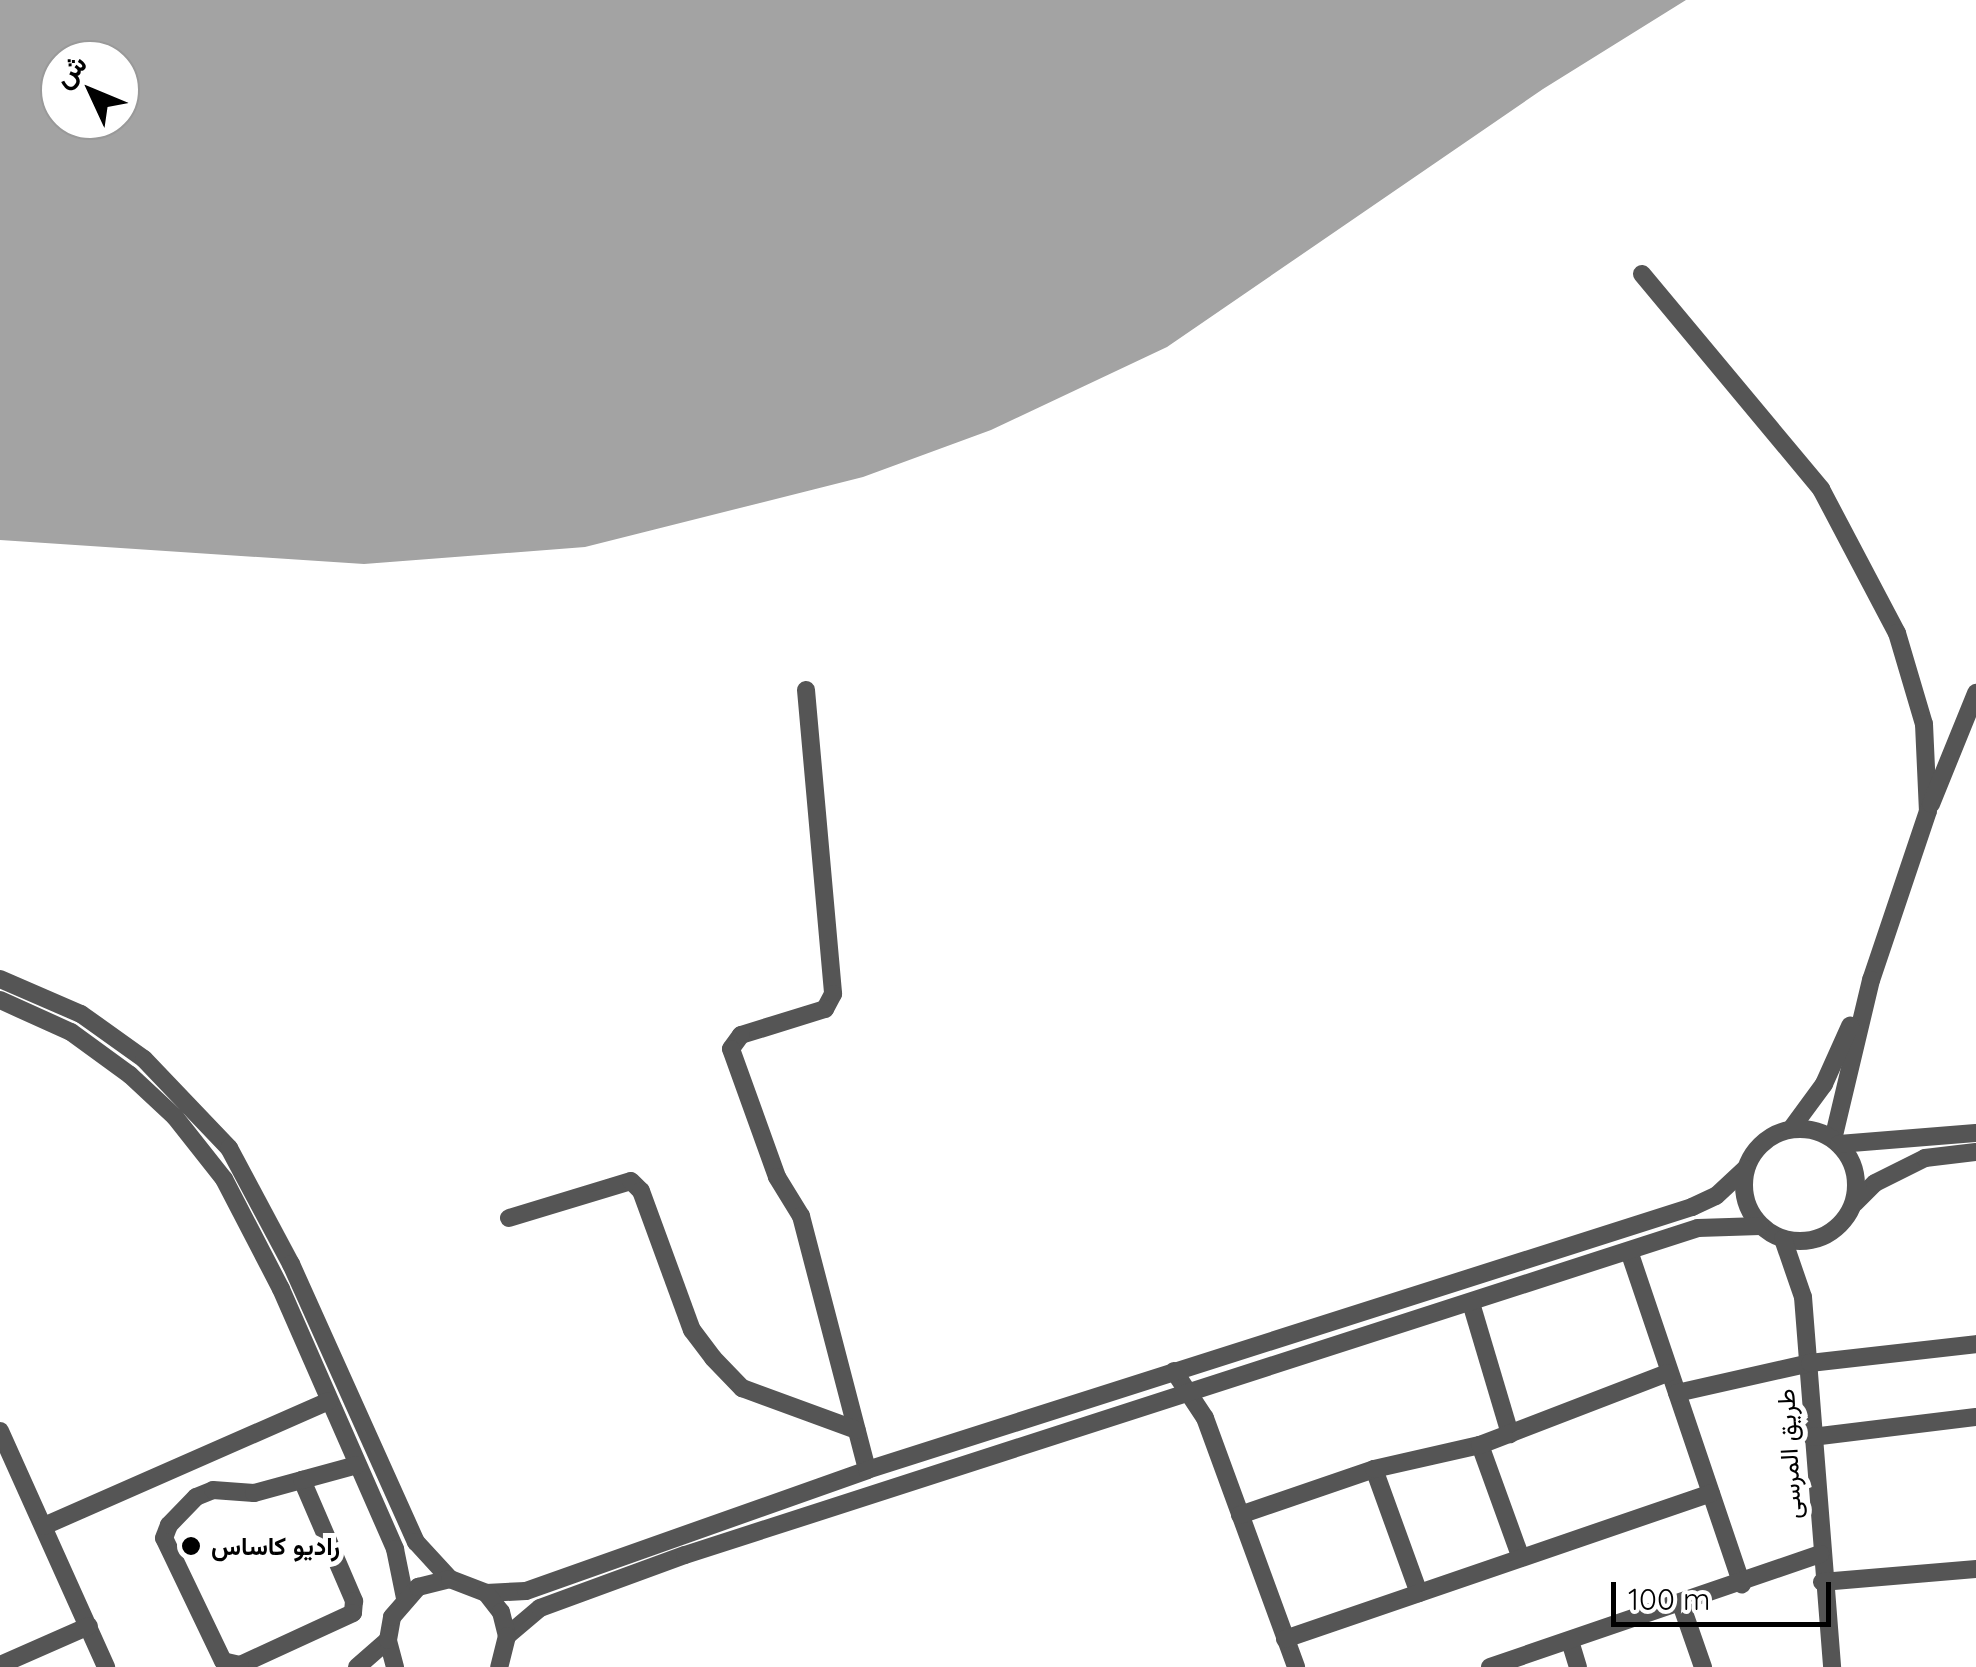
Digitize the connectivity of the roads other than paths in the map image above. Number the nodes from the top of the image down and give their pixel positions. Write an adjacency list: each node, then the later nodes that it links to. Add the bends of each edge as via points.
1 (1642, 274): 4 (street, via 1821,489 1897,633 1924,724)
2 (806, 690): 31 (street, via 832,994 825,1008 741,1035 731,1049 778,1177 802,1216)
3 (1976, 693): 4 (street)
4 (1928, 811): 6 (street)
5 (0, 978): 14 (street, via 82,1014 144,1058 228,1148)
6 (1871, 980): 8 (street, via 1824,1084); 10 (street)
7 (0, 1000): 16 (street, via 71,1032 141,1084 204,1150)
8 (1790, 1129): 10 (street); 12 (street, via 1762,1143)
9 (1976, 1132): 10 (street)
10 (1836, 1142): 13 (street, via 1852,1163)
11 (1976, 1152): 13 (street, via 1926,1158 1875,1183)
12 (1745, 1169): 17 (street, via 1745,1199); 25 (street, via 1716,1196 1692,1206)
13 (1852, 1207): 18 (street)
14 (265, 1210): 16 (street); 46 (street, via 416,1542)
15 (509, 1218): 31 (street, via 630,1181 640,1190 692,1330 713,1358 742,1388)
16 (246, 1219): 29 (street)
17 (1760, 1226): 19 (street); 20 (street, via 1716,1224)
18 (1820, 1238): 19 (street); 21 (street, طريق المرسى, via 1808,1259)
19 (1783, 1240): 21 (street, طريق المرسى)
20 (1629, 1251): 22 (street); 26 (street)
21 (1803, 1297): 24 (street, طريق المرسى)
22 (1471, 1303): 28 (street); 33 (street)
23 (1976, 1344): 24 (street)
24 (1810, 1363): 27 (street); 34 (street, طريق المرسى)
25 (1174, 1371): 28 (street); 37 (street)
26 (1668, 1373): 27 (street); 33 (street)
27 (1677, 1393): 40 (street)
28 (1186, 1394): 41 (street, via 1205,1418); 54 (street, via 575,1594 540,1608)
29 (329, 1401): 36 (street); 42 (street)
30 (1976, 1418): 34 (street)
31 (857, 1430): 37 (street)
32 (0, 1431): 42 (street)
33 (1510, 1434): 35 (street)
34 (1812, 1437): 43 (street, طريق المرسى)
35 (1480, 1445): 38 (street); 44 (street)
36 (358, 1465): 39 (street); 51 (street, via 402,1566)
37 (868, 1470): 49 (street, via 526,1592)
38 (1374, 1470): 41 (street); 50 (street)
39 (302, 1480): 39 (street, via 254,1492 214,1490 196,1497 169,1524 164,1538 223,1661 240,1664 353,1613 354,1601)
40 (1711, 1493): 44 (street); 48 (street)
41 (1240, 1515): 55 (street)
42 (44, 1526): 53 (street)
43 (1820, 1554): 47 (street, طريق المرسى); 48 (street)
44 (1521, 1558): 50 (street)
45 (1976, 1569): 47 (street)
46 (450, 1579): 49 (street); 51 (street)
47 (1822, 1582): 67 (street, طريق المرسى)
48 (1742, 1584): 52 (street)
49 (486, 1593): 54 (street)
50 (1419, 1593): 55 (street)
51 (405, 1598): 56 (street)
52 (1681, 1604): 57 (street); 66 (street)
53 (89, 1626): 58 (street); 59 (street)
54 (508, 1636): 62 (street)
55 (1285, 1639): 63 (street)
56 (388, 1640): 60 (street); 61 (street)
57 (1570, 1640): 64 (street); 65 (street)
58 (2, 1660)
59 (106, 1667)
60 (357, 1667)
61 (395, 1667)
62 (499, 1667)
63 (1296, 1667)
64 (1490, 1667)
65 (1578, 1667)
66 (1703, 1667)
67 (1832, 1667)

